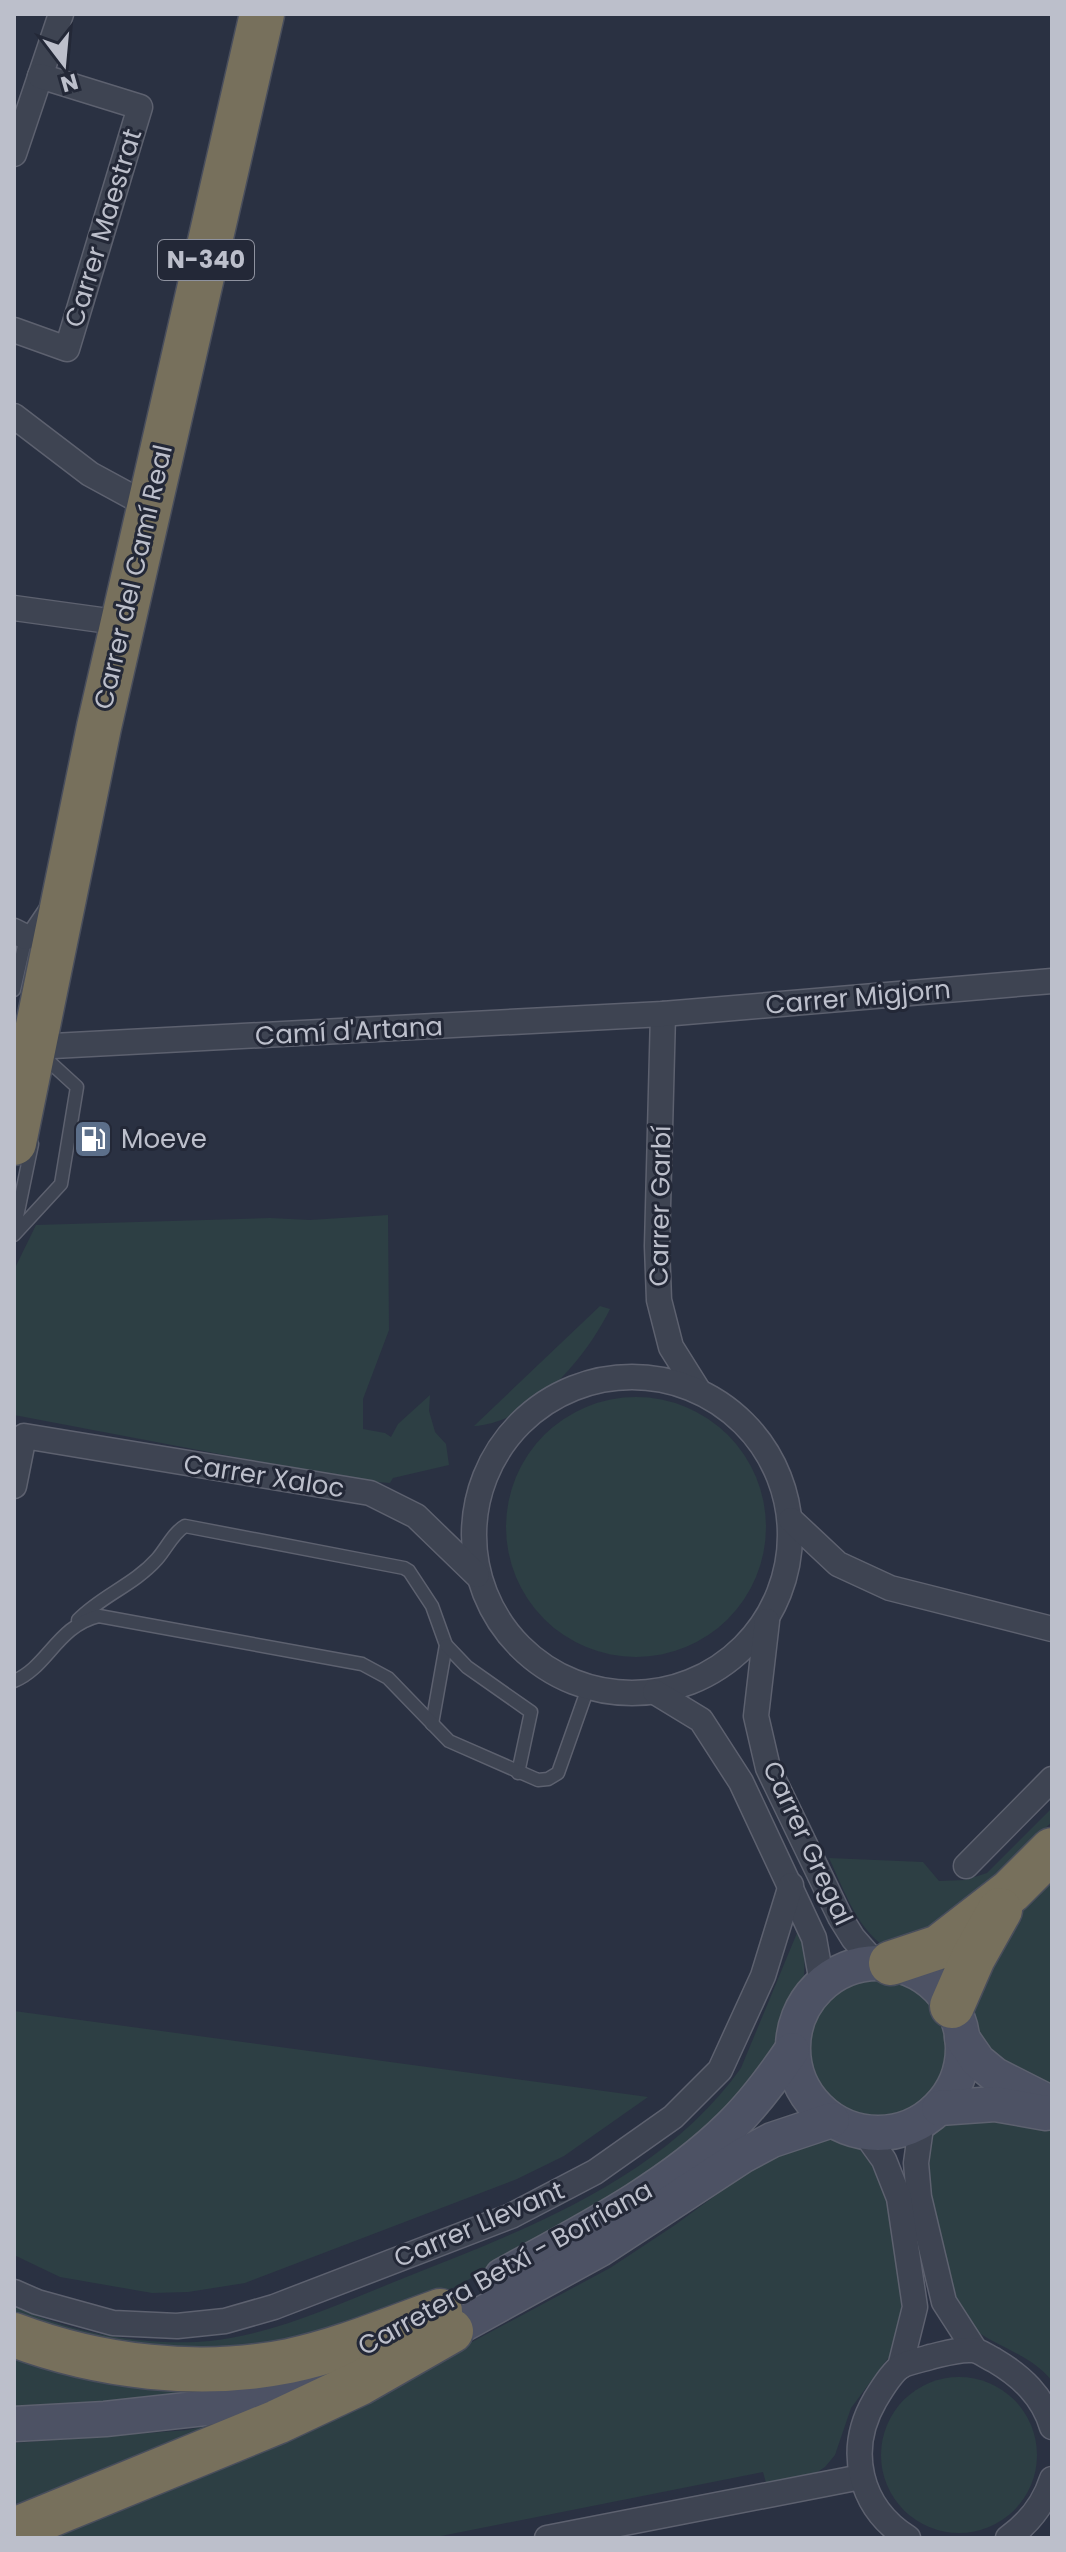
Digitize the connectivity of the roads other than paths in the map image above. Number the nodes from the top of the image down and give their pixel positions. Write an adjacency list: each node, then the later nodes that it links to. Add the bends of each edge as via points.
1 (61, 14): 3 (street)
2 (262, 14): 7 (highway, Carrer del Camí Real / N-340)
3 (40, 76): 4 (street); 5 (street, Carrer Maestrat, via 140,107 67,349)
4 (14, 154)
5 (14, 330)
6 (14, 416): 7 (street, via 90,474)
7 (149, 506): 9 (highway, Carrer del Camí Real / N-340)
8 (14, 608): 9 (street)
9 (123, 623): 10 (highway, Carrer del Camí Real / N-340)
10 (99, 727): 11 (highway, via 82,755); 15 (highway, Carrer del Camí Real / N-340)
11 (28, 926): 13 (lane); 15 (highway)
12 (1052, 981): 14 (street, Carrer Migjorn)
13 (14, 990)
14 (663, 1014): 15 (street, Camí d'Artana); 18 (street, Carrer Garbí, via 659,1300 671,1347)
15 (35, 1058): 16 (highway, Carrer del Camí Real / N-340); 17 (lane, via 77,1087 61,1184)
16 (23, 1141): 17 (lane)
17 (14, 1233)
18 (698, 1390): 20 (street, via 734,1412 762,1442 782,1479); 21 (street, via 649,1376 598,1379 550,1398 511,1431 484,1474 473,1524)
19 (14, 1486): 21 (street, Carrer Xaloc, via 24,1436 370,1493 416,1516)
20 (791, 1520): 22 (street, via 787,1572); 23 (street, via 838,1564 890,1588)
21 (477, 1575): 27 (street, via 500,1624 538,1664)
22 (767, 1621): 28 (street, via 737,1655 711,1672); 36 (street, Carrer Gregal, via 756,1716 768,1768 840,1917 853,1938)
23 (1052, 1629)
24 (67, 1631): 25 (lane, via 96,1603 145,1571 185,1526 404,1568 432,1606); 26 (lane); 29 (lane, via 84,1620 106,1616 362,1664 388,1678)
25 (446, 1645): 29 (lane); 30 (lane, via 483,1680 531,1712)
26 (14, 1681)
27 (588, 1688): 28 (street, via 621,1694); 30 (lane, via 558,1773 538,1780)
28 (655, 1692): 34 (street, Carrer Gregal, via 701,1720 741,1782)
29 (432, 1724): 30 (lane, via 449,1741)
30 (518, 1773)
31 (1052, 1779): 33 (street)
32 (1052, 1850): 35 (highway)
33 (966, 1866)
34 (791, 1885): 37 (street, Carrer Gregal, via 814,1938); 45 (street, Carrer Llevant, via 763,1976 720,2070 673,2117 595,2172 496,2222 225,2321 177,2326 113,2323)
35 (1011, 1891): 36 (highway, via 939,1947); 38 (highway, via 973,1958)
36 (883, 1963): 37 (main road, via 846,1969); 38 (main road, via 915,1971 937,1986)
37 (822, 1983): 39 (main road, via 800,2013)
38 (957, 2022): 40 (main road, via 978,2061); 41 (main road, via 961,2062 954,2085)
39 (792, 2050): 43 (main road, via 797,2077 810,2100); 46 (main road, Carretera Betxí - Borriana, via 762,2093 706,2149)
40 (1052, 2104)
41 (931, 2114): 42 (main road, via 974,2104); 44 (main road, via 896,2131); 48 (street, via 916,2163 919,2197 944,2302)
42 (1052, 2114)
43 (832, 2120): 44 (main road); 46 (main road, Carretera Betxí - Borriana, via 772,2140 600,2249)
44 (864, 2132): 49 (street, via 894,2181 908,2260 915,2307)
45 (14, 2292)
46 (445, 2321): 47 (highway, via 291,2361 225,2369 86,2357); 51 (main road, Carretera Betxí - Borriana, via 354,2369 238,2403); 55 (highway, via 360,2383)
47 (14, 2335)
48 (975, 2350): 49 (street); 50 (street, via 1031,2387)
49 (900, 2367): 52 (street, via 865,2418 858,2447)
50 (1051, 2418)
51 (14, 2424)
52 (861, 2477): 54 (street); 57 (street, via 872,2504)
53 (1052, 2479): 58 (street, via 1031,2519)
54 (666, 2526): 56 (street)
55 (14, 2530)
56 (547, 2538)
57 (908, 2538)
58 (1009, 2538)

